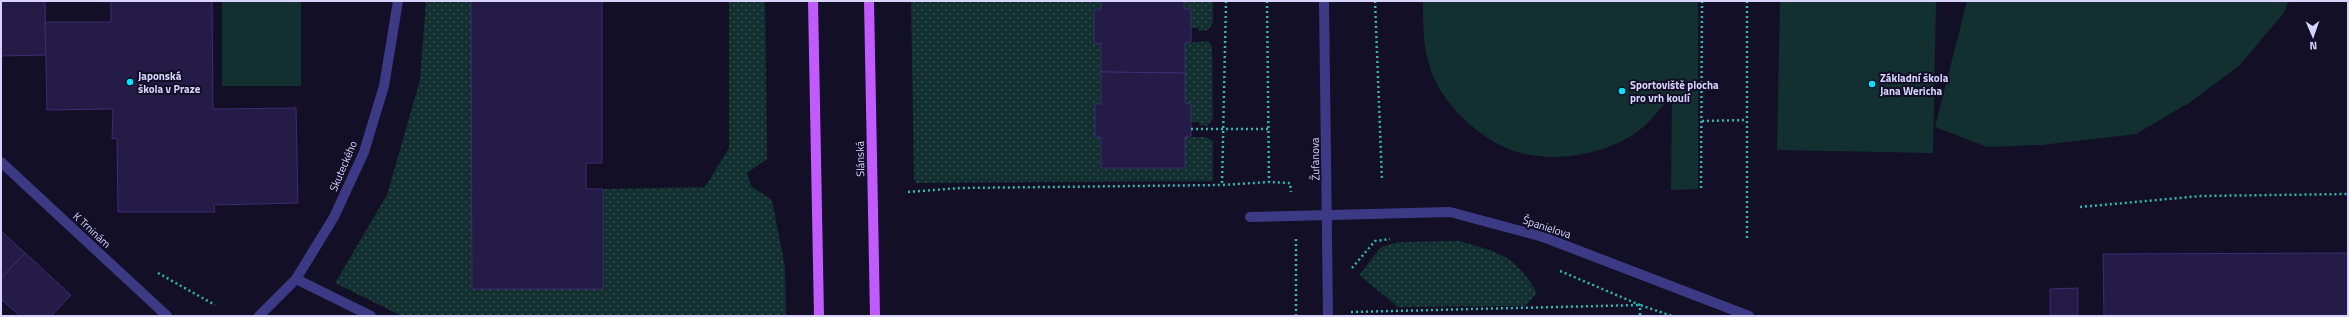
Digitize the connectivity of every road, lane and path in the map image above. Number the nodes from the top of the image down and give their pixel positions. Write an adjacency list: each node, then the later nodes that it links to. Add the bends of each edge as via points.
1 (398, 1): 30 (street, Skuteckého, via 384,86 364,152 334,217)
2 (813, 1): 37 (main road)
3 (869, 1): 38 (main road, Slánská)
4 (1226, 1): 14 (path)
5 (1267, 1): 12 (path)
6 (1324, 1): 23 (street, Žufanova)
7 (1375, 1): 16 (path)
8 (1702, 1): 11 (path)
9 (1747, 1): 10 (path)
10 (1746, 120): 11 (path); 26 (path)
11 (1702, 121): 19 (path)
12 (1268, 128): 14 (path); 17 (path)
13 (1191, 129): 14 (path)
14 (1225, 130): 18 (path)
15 (1, 162): 34 (street, K Trninám)
16 (1382, 181)
17 (1269, 182): 18 (path); 25 (path, via 1290,183)
18 (1222, 185): 20 (path, via 960,188)
19 (1701, 188)
20 (908, 192)
21 (2348, 194): 22 (path, via 2201,196)
22 (2080, 207)
23 (1328, 216): 25 (street, Španielova); 40 (street, Žufanova); 44 (street, Španielova, via 1450,212 1543,237)
24 (1250, 217): 25 (street, Španielova)
25 (1295, 217): 39 (path)
26 (1747, 238)
27 (1391, 239): 29 (path, via 1376,241 1352,268)
28 (1555, 269): 32 (path)
29 (1352, 275)
30 (296, 279): 35 (street, Skuteckého); 36 (street)
31 (1351, 304): 33 (path)
32 (1640, 305): 33 (path); 42 (path); 43 (path)
33 (1351, 312): 41 (path)
34 (167, 316)
35 (259, 316)
36 (371, 316)
37 (819, 316)
38 (875, 316)
39 (1296, 316)
40 (1328, 316)
41 (1351, 316)
42 (1640, 316)
43 (1672, 316)
44 (1749, 316)

